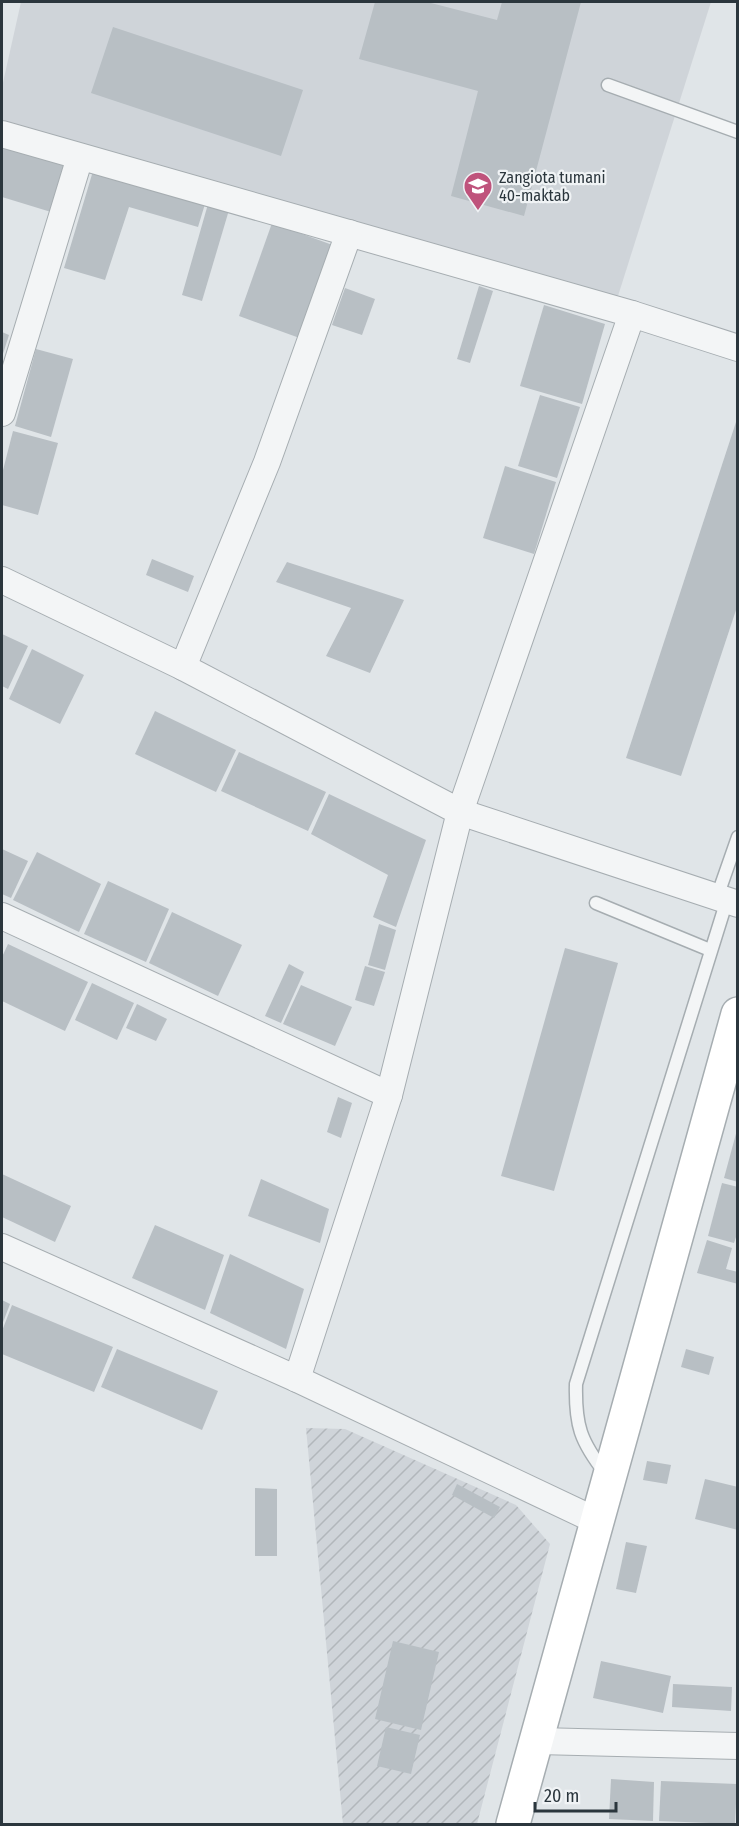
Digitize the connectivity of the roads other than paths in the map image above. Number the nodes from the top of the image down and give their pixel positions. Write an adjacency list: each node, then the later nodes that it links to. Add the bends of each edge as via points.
1 (608, 85): 2 (lane)
2 (738, 132)
3 (2, 135): 4 (street)
4 (80, 157): 5 (street); 8 (street)
5 (349, 233): 6 (street); 10 (street, via 267,462)
6 (632, 314): 7 (street); 11 (street)
7 (738, 348)
8 (2, 413)
9 (2, 580): 10 (street)
10 (183, 667): 11 (street)
11 (460, 812): 13 (street); 18 (street)
12 (738, 837): 13 (lane)
13 (727, 901): 16 (lane)
14 (596, 903): 16 (lane)
15 (2, 916): 18 (street)
16 (710, 950): 21 (lane, via 576,1384 576,1414 586,1449)
17 (738, 1014): 21 (main road)
18 (389, 1095): 20 (street)
19 (2, 1247): 20 (street)
20 (297, 1379): 22 (street)
21 (610, 1480): 22 (main road)
22 (599, 1522): 23 (main road)
23 (538, 1741): 24 (street); 25 (main road)
24 (738, 1746)
25 (513, 1824)

